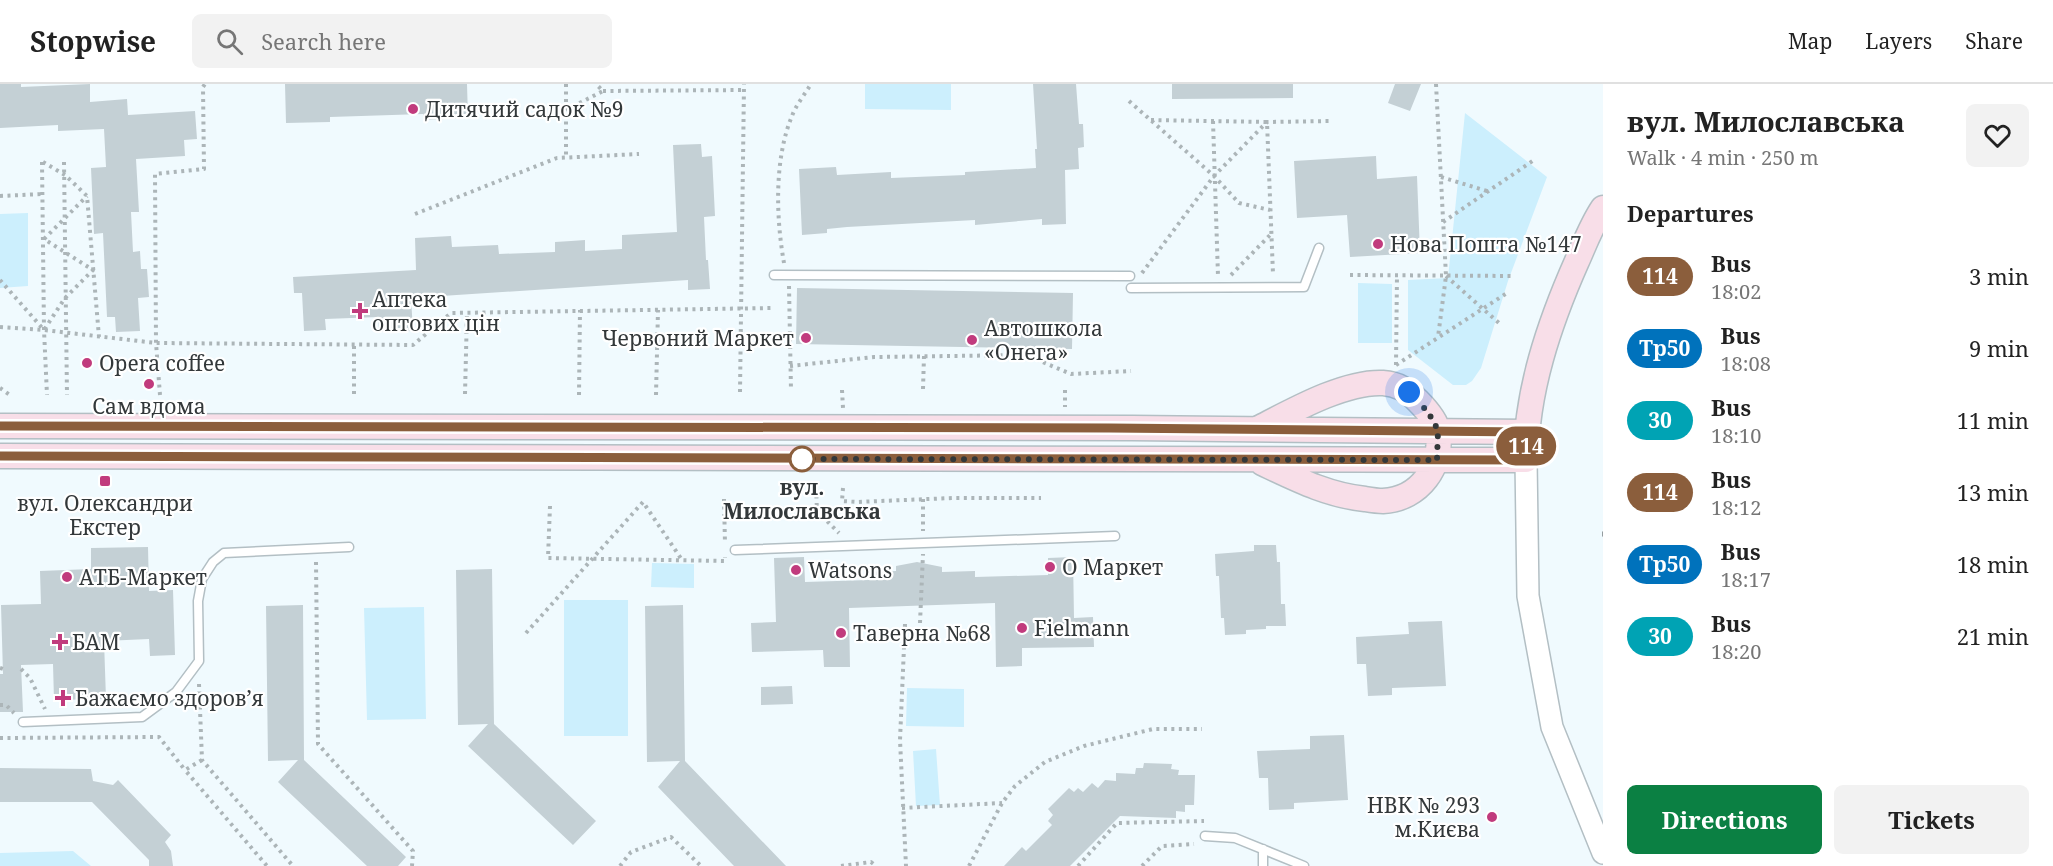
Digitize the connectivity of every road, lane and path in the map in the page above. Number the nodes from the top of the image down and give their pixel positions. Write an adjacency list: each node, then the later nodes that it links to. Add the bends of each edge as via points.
1 (205, 84): 60 (path, via 204,169 155,174)
2 (566, 84): 9 (path)
3 (596, 84): 7 (path)
4 (811, 84): 36 (path, via 792,115 779,162 780,239)
5 (1436, 84): 20 (path)
6 (744, 87): 7 (path); 49 (path)
7 (603, 91): 9 (path)
8 (1129, 101): 10 (path)
9 (566, 110): 15 (path)
10 (1151, 120): 11 (path); 19 (path)
11 (1213, 121): 13 (path); 19 (path)
12 (1333, 121): 13 (path)
13 (1267, 122): 19 (path); 26 (path)
14 (639, 154): 15 (path)
15 (566, 158): 27 (path)
16 (1534, 160): 21 (path)
17 (64, 162): 18 (path)
18 (65, 175): 22 (path, via 42,162); 24 (path); 28 (path)
19 (1214, 176): 26 (path, via 1239,203); 43 (path); 45 (path)
20 (1441, 177): 21 (path); 29 (path)
21 (1488, 191): 29 (path)
22 (43, 194): 23 (path); 31 (path)
23 (0, 196)
24 (87, 196): 28 (path); 34 (path)
25 (1603, 208): 84 (main road, via 1559,301 1530,400)
26 (1270, 210): 30 (path)
27 (415, 214)
28 (65, 217): 31 (path); 33 (path)
29 (1443, 222): 40 (path)
30 (1271, 234): 43 (path); 44 (path)
31 (44, 239): 33 (path); 56 (path)
32 (1319, 248): 44 (lane, via 1304,287)
33 (65, 251): 34 (path); 47 (path)
34 (93, 270): 47 (path); 58 (path)
35 (774, 275): 36 (lane)
36 (787, 275): 39 (lane); 63 (path)
37 (1350, 275): 38 (path)
38 (1397, 275): 40 (path); 59 (path, via 1396,366)
39 (1130, 276)
40 (1446, 276): 41 (path); 50 (path); 59 (path)
41 (1513, 276)
42 (0, 279): 56 (path)
43 (1218, 287): 44 (lane); 45 (lane)
44 (1273, 287)
45 (1131, 288)
46 (1507, 293): 50 (path)
47 (65, 298): 56 (path); 57 (path)
48 (773, 308): 49 (path)
49 (740, 309): 52 (path); 70 (path)
50 (1481, 309): 54 (path); 59 (path)
51 (580, 310): 52 (path); 53 (path); 77 (path)
52 (658, 310): 78 (path)
53 (467, 313): 61 (path, via 451,313 413,345); 72 (path)
54 (1500, 324)
55 (0, 327): 56 (path)
56 (44, 330): 57 (path); 74 (path)
57 (65, 333): 58 (path); 75 (path)
58 (99, 337): 60 (path)
59 (1438, 337)
60 (156, 343): 61 (path); 76 (path)
61 (354, 345): 71 (path)
62 (924, 356): 63 (path); 64 (path, via 1026,356 1071,374); 66 (path)
63 (790, 366): 67 (path)
64 (1131, 371)
65 (0, 388): 73 (path)
66 (923, 389)
67 (791, 390)
68 (842, 390): 79 (path)
69 (1065, 390): 80 (path)
70 (740, 392)
71 (354, 394)
72 (465, 394)
73 (10, 395)
74 (47, 395)
75 (67, 395)
76 (159, 395)
77 (579, 395)
78 (656, 395)
79 (843, 408)
80 (1065, 409)
81 (0, 426): 82 (main road)
82 (1254, 430): 83 (main road); 83 (main road, via 1315,400 1380,383 1398,385 1409,392)
83 (1438, 430): 84 (main road); 87 (main road)
84 (1526, 432): 88 (main road)
85 (0, 456): 86 (main road)
86 (1256, 460): 87 (main road); 87 (main road, via 1318,489 1384,501 1408,494 1421,484)
87 (1437, 460): 88 (main road)
88 (1526, 460): 120 (street, via 1528,596 1552,727)
89 (816, 488): 97 (path, via 817,511)
90 (843, 488): 93 (path, via 842,501)
91 (1041, 498): 93 (path)
92 (724, 499): 102 (path, via 725,561)
93 (923, 499): 96 (path)
94 (550, 506): 101 (path, via 548,558)
95 (1115, 536): 96 (lane)
96 (923, 543): 97 (lane); 103 (path)
97 (852, 546): 100 (lane)
98 (349, 548): 99 (lane)
99 (316, 549): 106 (lane, via 224,553 213,562 202,579 198,601); 123 (path, via 318,744 413,851)
100 (735, 550)
101 (594, 558): 102 (path); 102 (path, via 643,502); 105 (path)
102 (682, 560)
103 (920, 623)
104 (905, 624): 116 (path, via 900,740)
105 (526, 633)
106 (199, 661): 108 (lane, via 176,692 142,717); 113 (path)
107 (21, 669): 108 (path, via 30,678)
108 (50, 721): 109 (lane); 112 (path)
109 (23, 722)
110 (1202, 729): 115 (path, via 1152,729 1084,746 1046,762 1015,786)
111 (0, 738): 112 (path)
112 (58, 738): 114 (path, via 159,737)
113 (202, 760): 114 (path); 122 (path)
114 (185, 770): 121 (path)
115 (1002, 803): 116 (path); 129 (path)
116 (902, 808): 128 (path)
117 (1204, 821): 130 (path, via 1117,823)
118 (1205, 836): 119 (lane, via 1235,838); 131 (path, via 1201,844 1162,846)
119 (1263, 849): 132 (lane); 133 (lane)
120 (1603, 853)
121 (267, 866)
122 (293, 866)
123 (412, 866)
124 (620, 866): 125 (path, via 631,852 671,837)
125 (701, 866)
126 (841, 866): 127 (path, via 871,862)
127 (876, 866)
128 (906, 866)
129 (969, 866)
130 (1078, 866)
131 (1142, 866)
132 (1263, 866)
133 (1304, 866)

